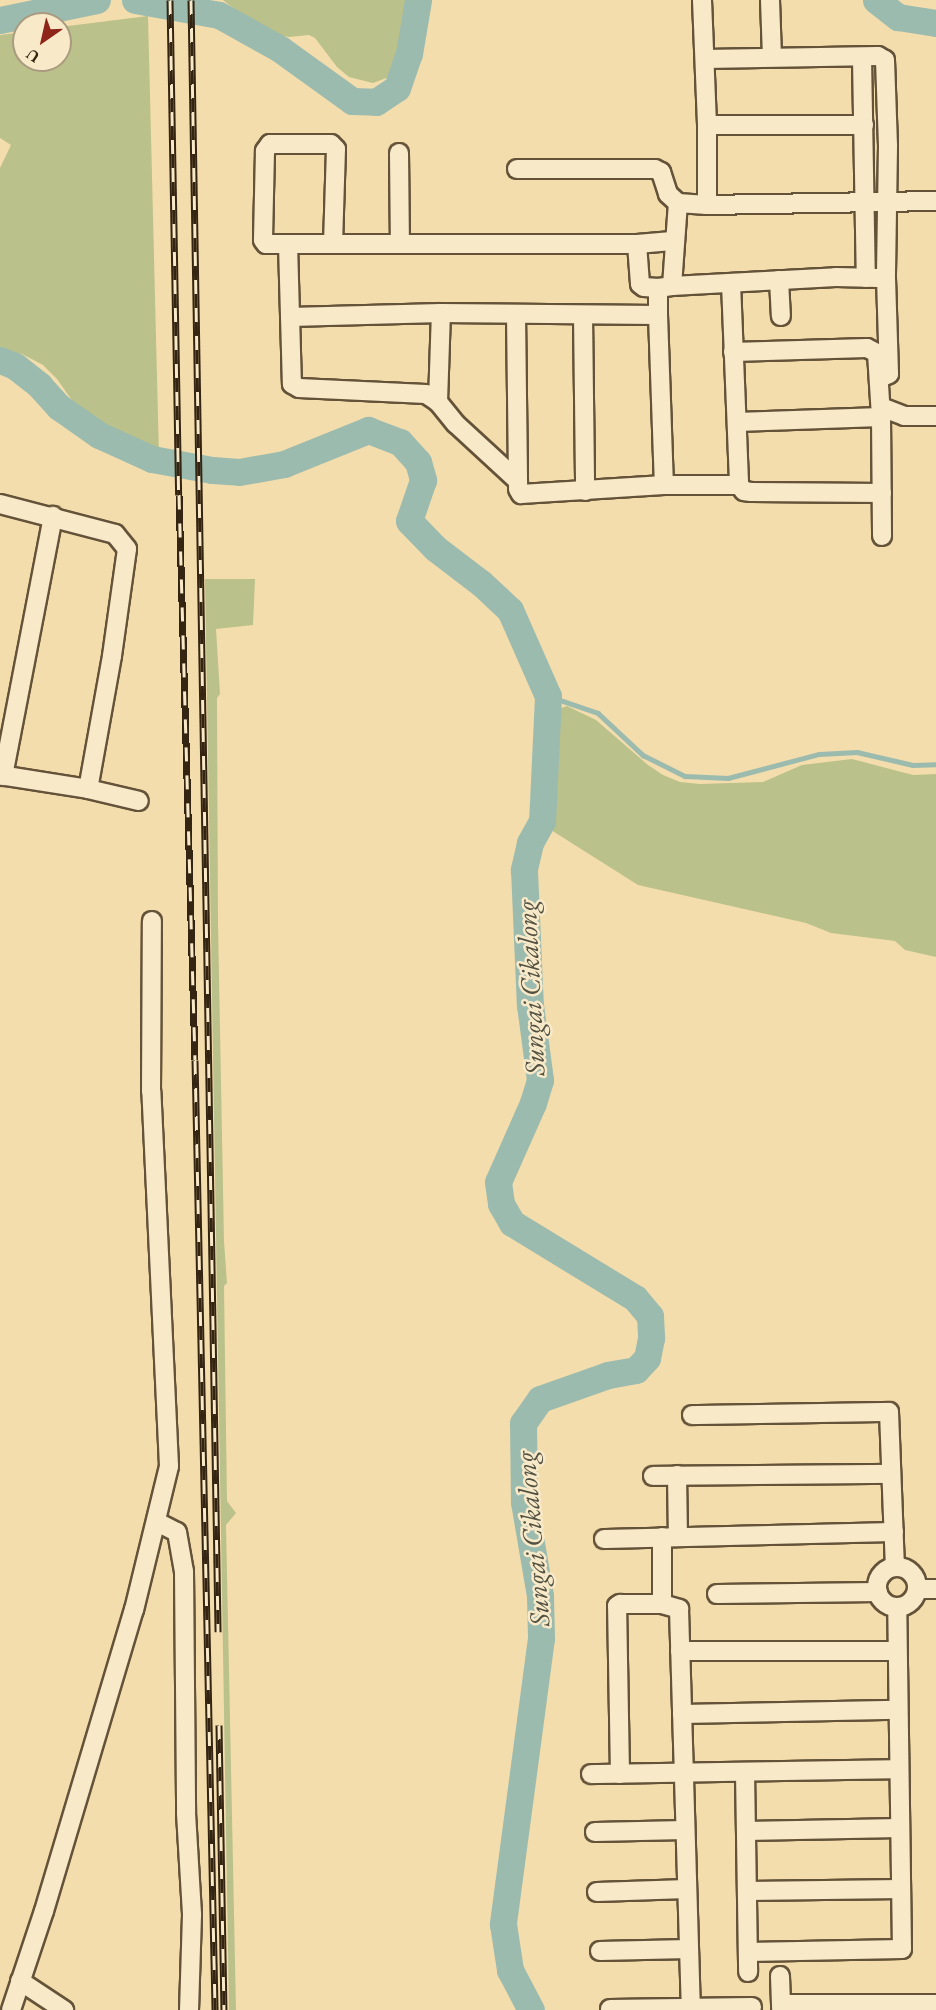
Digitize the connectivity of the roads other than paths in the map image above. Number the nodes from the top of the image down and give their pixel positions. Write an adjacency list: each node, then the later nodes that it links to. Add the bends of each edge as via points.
1 (702, 0): 5 (street)
2 (770, 0): 3 (street)
3 (772, 57): 4 (street); 5 (street)
4 (862, 58): 7 (street); 11 (street, via 878,56 885,60)
5 (705, 59): 6 (street)
6 (707, 125): 7 (street); 14 (street)
7 (864, 125): 10 (street)
8 (399, 153): 16 (street)
9 (518, 169): 13 (street, via 655,169 661,172 668,194)
10 (866, 201): 11 (street); 14 (street); 20 (street)
11 (887, 201): 12 (street); 21 (street)
12 (936, 201)
13 (678, 203): 14 (street); 15 (street)
14 (707, 205)
15 (675, 241): 19 (street); 24 (street)
16 (400, 242): 18 (street); 19 (street)
17 (288, 244): 18 (street); 18 (street, via 266,244 263,240 266,151 273,143 331,144 336,149); 30 (street)
18 (333, 244)
19 (637, 244): 24 (street, via 640,284)
20 (866, 278): 21 (street); 22 (street)
21 (886, 278): 32 (street, via 889,374)
22 (779, 280): 23 (street); 29 (street)
23 (731, 283): 24 (street); 31 (street)
24 (665, 287): 28 (street)
25 (441, 314): 26 (street); 30 (street); 33 (street)
26 (516, 314): 27 (street); 37 (street)
27 (582, 315): 28 (street); 40 (street)
28 (658, 315): 39 (street)
29 (782, 316)
30 (290, 317): 33 (street, via 290,372 295,387 420,393)
31 (733, 352): 32 (street, via 871,348 878,356); 36 (street)
32 (880, 378): 34 (street)
33 (438, 402): 37 (street, via 456,424)
34 (886, 412): 35 (street, via 904,417); 36 (street); 41 (street)
35 (936, 416)
36 (737, 422): 38 (street)
37 (518, 481): 40 (street, via 518,489 527,495)
38 (739, 484): 39 (street); 41 (street, via 744,492)
39 (664, 485): 40 (street)
40 (585, 491)
41 (882, 493): 44 (street)
42 (0, 504): 43 (street)
43 (52, 516): 45 (street); 46 (street, via 115,534 127,549)
44 (882, 536)
45 (2, 775): 46 (street)
46 (88, 789): 47 (street)
47 (139, 801)
48 (152, 921): 53 (street, via 151,1091 170,1450)
49 (692, 1415): 50 (street, via 887,1410)
50 (891, 1474): 51 (street); 54 (street)
51 (677, 1475): 52 (street); 55 (street)
52 (652, 1476)
53 (157, 1522): 86 (street, via 111,1688); 93 (street, via 177,1532 183,1571 186,1813 192,1915)
54 (894, 1532): 55 (street); 57 (street)
55 (670, 1537): 56 (street); 62 (street)
56 (604, 1539)
57 (895, 1567): 59 (street, via 911,1573); 60 (street, via 881,1575)
58 (936, 1588): 59 (street)
59 (917, 1589): 63 (street, via 910,1602)
60 (878, 1592): 61 (street); 63 (street, via 885,1602)
61 (717, 1594)
62 (662, 1604): 64 (street, via 679,1609); 72 (street, via 617,1606)
63 (897, 1607): 65 (street)
64 (680, 1651): 65 (street); 67 (street)
65 (897, 1651): 66 (street)
66 (898, 1710): 67 (street); 68 (street)
67 (682, 1714): 70 (street)
68 (899, 1769): 69 (street); 73 (street)
69 (745, 1772): 70 (street); 75 (street)
70 (684, 1773): 72 (street); 74 (street)
71 (591, 1774): 72 (street)
72 (620, 1774)
73 (900, 1828): 75 (street); 78 (street)
74 (686, 1830): 76 (street); 77 (street)
75 (746, 1831): 79 (street)
76 (595, 1833)
77 (687, 1889): 80 (street); 81 (street)
78 (901, 1889): 79 (street); 84 (street, via 902,1949)
79 (747, 1891): 83 (street)
80 (597, 1892)
81 (689, 1949): 82 (street); 94 (street)
82 (600, 1951)
83 (748, 1952): 84 (street); 85 (street)
84 (780, 1964): 89 (street)
85 (748, 1972)
86 (20, 1981): 91 (street); 92 (street)
87 (936, 2004): 89 (street)
88 (752, 2007): 94 (street)
89 (781, 2007)
90 (610, 2009): 94 (street)
91 (11, 2010)
92 (64, 2010)
93 (189, 2010)
94 (691, 2010)

